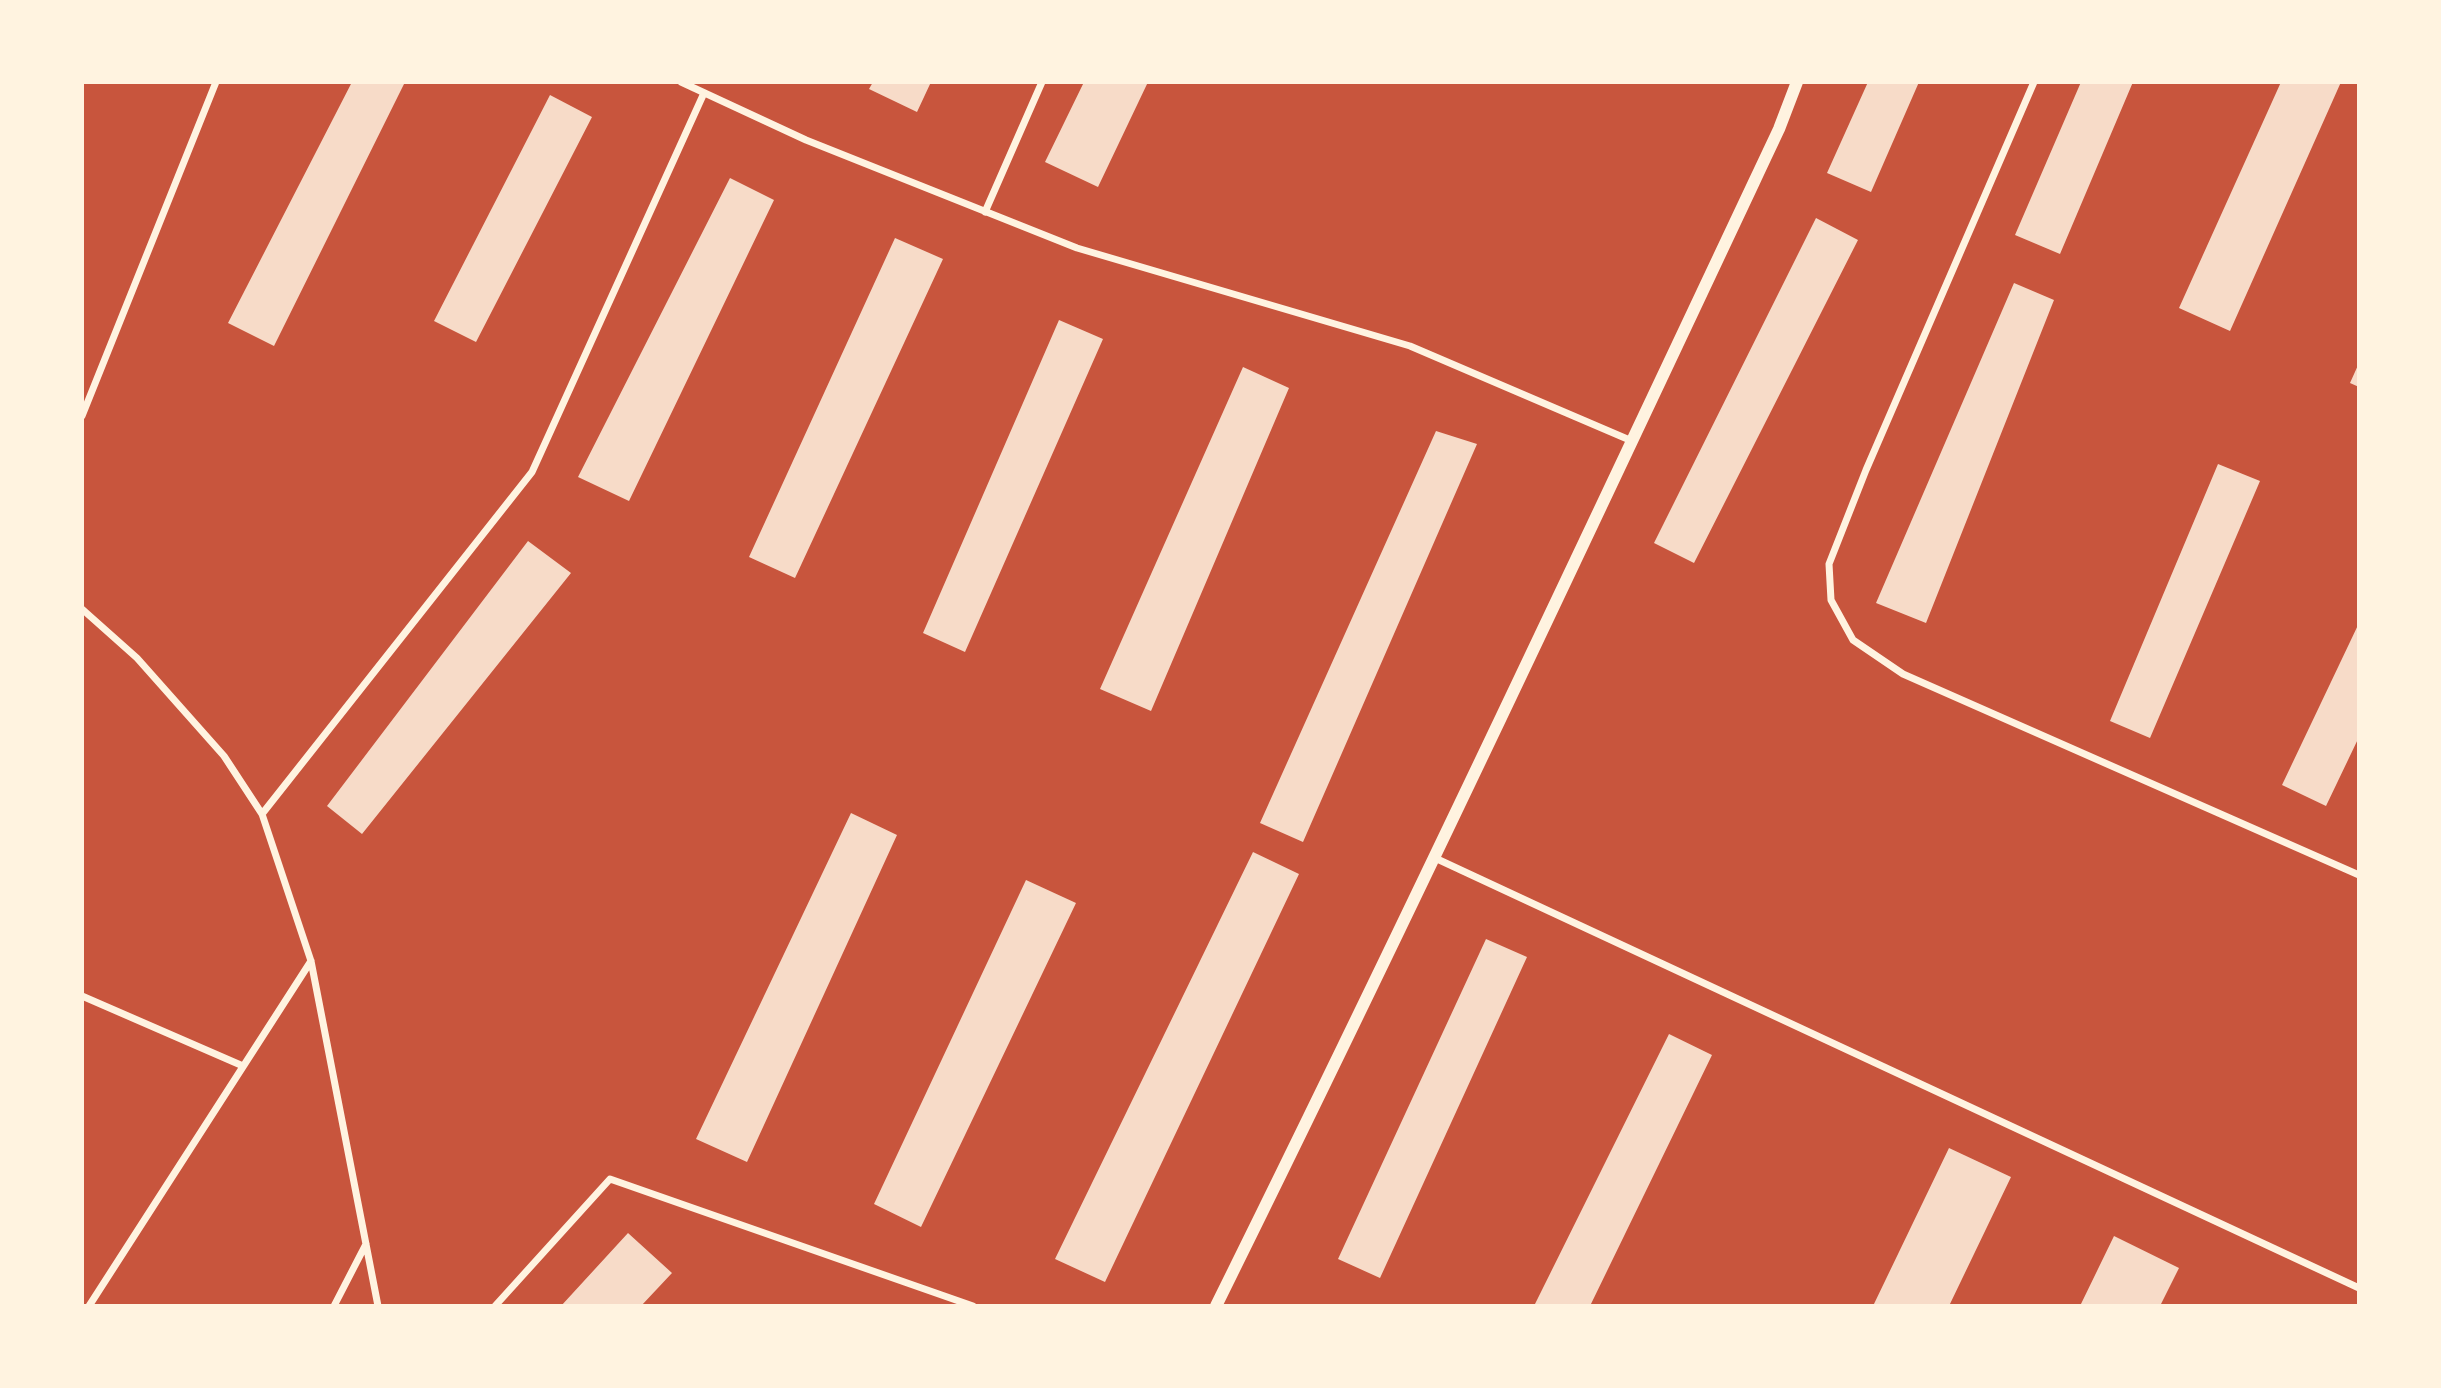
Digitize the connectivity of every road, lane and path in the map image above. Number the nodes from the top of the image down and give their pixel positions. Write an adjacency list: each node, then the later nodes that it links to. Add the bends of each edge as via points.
1 (216, 82): 8 (street)
2 (681, 82): 6 (street)
3 (1042, 82): 7 (street)
4 (1797, 82): 9 (street)
5 (2034, 82): 13 (street, via 1829,564 1832,600 1853,640 1903,674)
6 (704, 93): 7 (street, via 806,140); 11 (street, via 532,472)
7 (985, 212): 9 (street, via 1077,248 1410,346)
8 (82, 416)
9 (1632, 441): 12 (street)
10 (82, 609): 11 (street, via 138,658 224,756)
11 (262, 814): 14 (street)
12 (1435, 858): 18 (street); 24 (street)
13 (2359, 875)
14 (311, 961): 16 (street); 17 (street)
15 (82, 996): 16 (street)
16 (243, 1066): 19 (street)
17 (366, 1244): 20 (street); 21 (street)
18 (2359, 1288)
19 (89, 1306)
20 (334, 1306)
21 (378, 1306)
22 (495, 1306): 23 (street, via 610,1179)
23 (973, 1306)
24 (1216, 1306)

